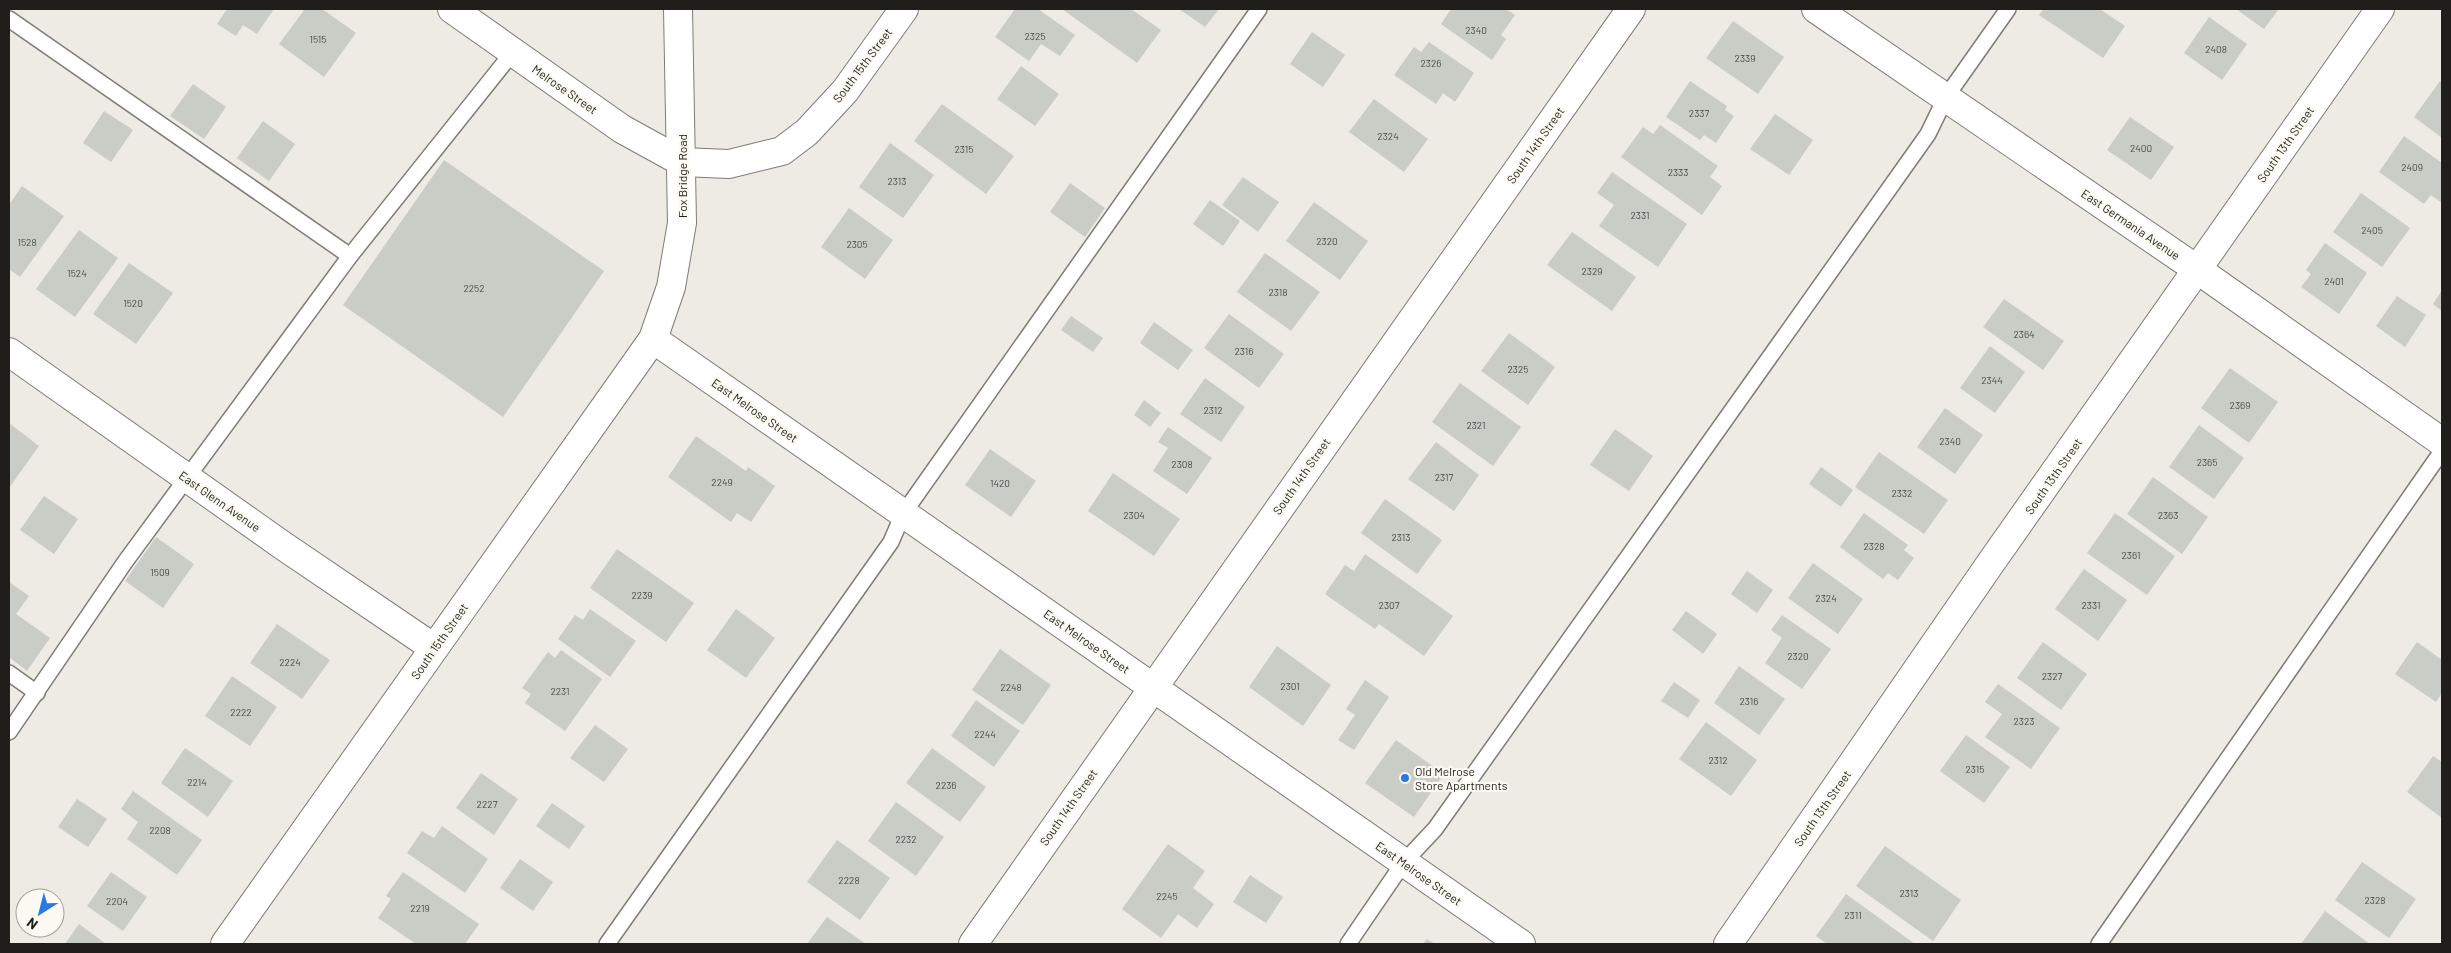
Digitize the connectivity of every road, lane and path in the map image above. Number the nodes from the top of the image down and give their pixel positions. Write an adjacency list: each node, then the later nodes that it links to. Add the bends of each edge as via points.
1 (452, 9): 10 (street, Melrose Street)
2 (678, 9): 12 (street, Fox Bridge Road)
3 (904, 9): 12 (street, South 15th Street, via 845,91 807,132 782,151 729,164)
4 (1259, 9): 20 (lane)
5 (1631, 9): 23 (street, South 14th Street)
6 (1816, 9): 11 (street, East Germania Avenue)
7 (2008, 9): 11 (lane)
8 (2380, 9): 14 (street, South 13th Street)
9 (9, 19): 13 (lane)
10 (513, 52): 12 (street, Melrose Street, via 622,129); 13 (lane)
11 (1946, 97): 14 (street, East Germania Avenue); 26 (lane, via 1917,150 1435,829)
12 (682, 162): 15 (street, Fox Bridge Road, via 682,223 671,287)
13 (350, 256): 19 (lane)
14 (2198, 270): 17 (street, East Germania Avenue); 32 (street, South 13th Street)
15 (653, 339): 20 (street, East Melrose Street); 21 (street, South 15th Street)
16 (9, 352): 19 (street, East Glenn Avenue)
17 (2442, 442)
18 (2442, 451): 33 (lane)
19 (186, 477): 21 (street, East Glenn Avenue); 24 (lane)
20 (903, 514): 23 (street, East Melrose Street); 28 (lane, via 891,542)
21 (434, 648): 27 (street, South 15th Street)
22 (9, 673): 24 (lane)
23 (1152, 687): 26 (street, East Melrose Street); 29 (street, South 14th Street)
24 (37, 693): 25 (lane)
25 (9, 732)
26 (1404, 862): 30 (lane); 31 (street, East Melrose Street)
27 (225, 944)
28 (607, 944)
29 (972, 944)
30 (1348, 944)
31 (1521, 944)
32 (1728, 944)
33 (2099, 944)

